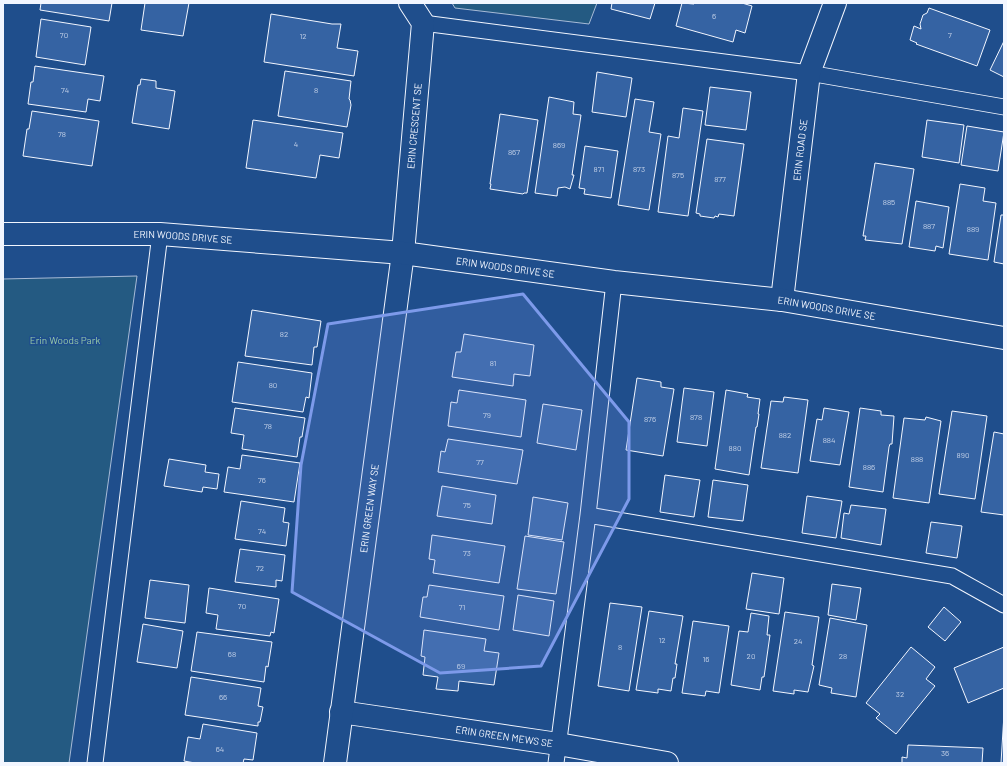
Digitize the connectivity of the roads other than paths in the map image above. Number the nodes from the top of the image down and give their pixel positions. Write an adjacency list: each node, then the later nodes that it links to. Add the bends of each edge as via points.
1 (410, 3): 3 (street)
2 (835, 3): 4 (street, ERIN ROAD SE)
3 (424, 23): 4 (lane); 8 (street, ERIN CRESCENT SE)
4 (809, 73): 5 (lane); 10 (street, ERIN ROAD SE)
5 (1004, 107)
6 (3, 234): 7 (street, ERIN WOODS DRIVE SE)
7 (160, 234): 8 (street, ERIN WOODS DRIVE SE); 16 (lane)
8 (403, 252): 9 (street, ERIN WOODS DRIVE SE); 14 (street, ERIN GREEN WAY SE)
9 (614, 282): 10 (street, ERIN WOODS DRIVE SE); 12 (lane)
10 (782, 300): 11 (street, ERIN WOODS DRIVE SE)
11 (1004, 338)
12 (588, 515): 13 (lane, via 952,576); 15 (lane)
13 (1004, 605)
14 (341, 712): 15 (street, ERIN GREEN MEWS SE); 17 (street, ERIN GREEN WAY SE)
15 (557, 754): 18 (street, ERIN GREEN MEWS SE)
16 (95, 763)
17 (334, 763)
18 (667, 763)

